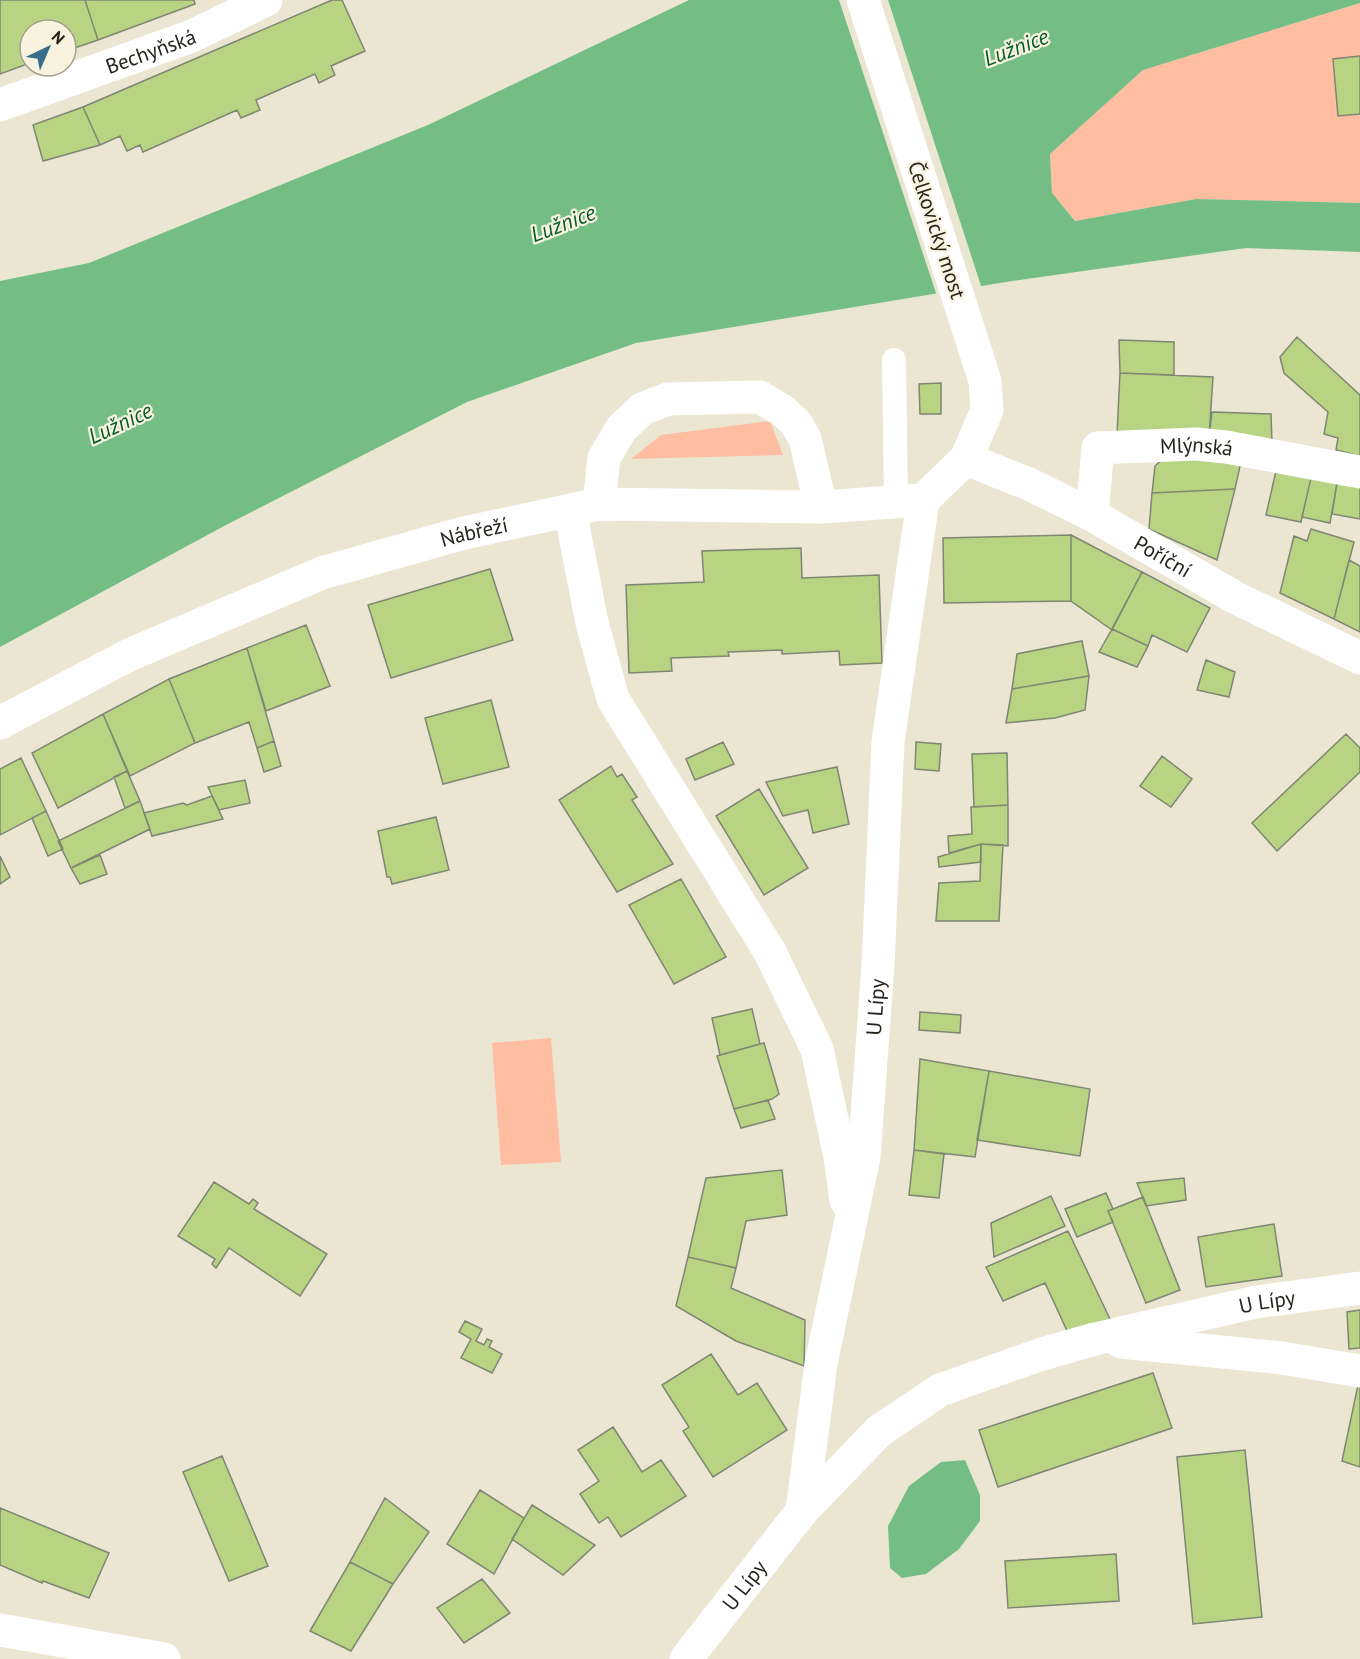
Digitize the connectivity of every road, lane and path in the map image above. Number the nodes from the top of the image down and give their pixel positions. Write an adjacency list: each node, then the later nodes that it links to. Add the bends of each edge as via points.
1 (266, 0): 3 (street, Bechyňská, via 192,36)
2 (862, 0): 5 (street, Čelkovický most, via 986,381 987,411)
3 (0, 105)
4 (894, 360): 7 (lane)
5 (966, 459): 7 (street); 10 (street, Poříční)
6 (1360, 472): 10 (street, Mlýnská, via 1196,444 1098,448)
7 (909, 500): 9 (street, Nábřeží); 13 (street, U Lípy, via 888,742 865,1146)
8 (584, 507): 9 (street, Nábřeží); 9 (street, via 621,429 642,409 668,399 760,397 783,411 806,439); 12 (street, Nábřeží, via 460,534 322,573 129,656); 13 (street, via 592,623 613,699 770,952 817,1049)
9 (821, 507)
10 (1092, 515): 11 (street, Poříční, via 1236,598)
11 (1360, 658)
12 (0, 723)
13 (850, 1226): 17 (street, U Lípy, via 821,1364)
14 (1360, 1288): 15 (street, U Lípy, via 1256,1302)
15 (1095, 1339): 16 (street, via 1282,1358); 17 (street, U Lípy, via 940,1390 879,1431)
16 (1360, 1371)
17 (802, 1511): 20 (street, U Lípy)
18 (0, 1630): 19 (street)
19 (164, 1659)
20 (686, 1659)

